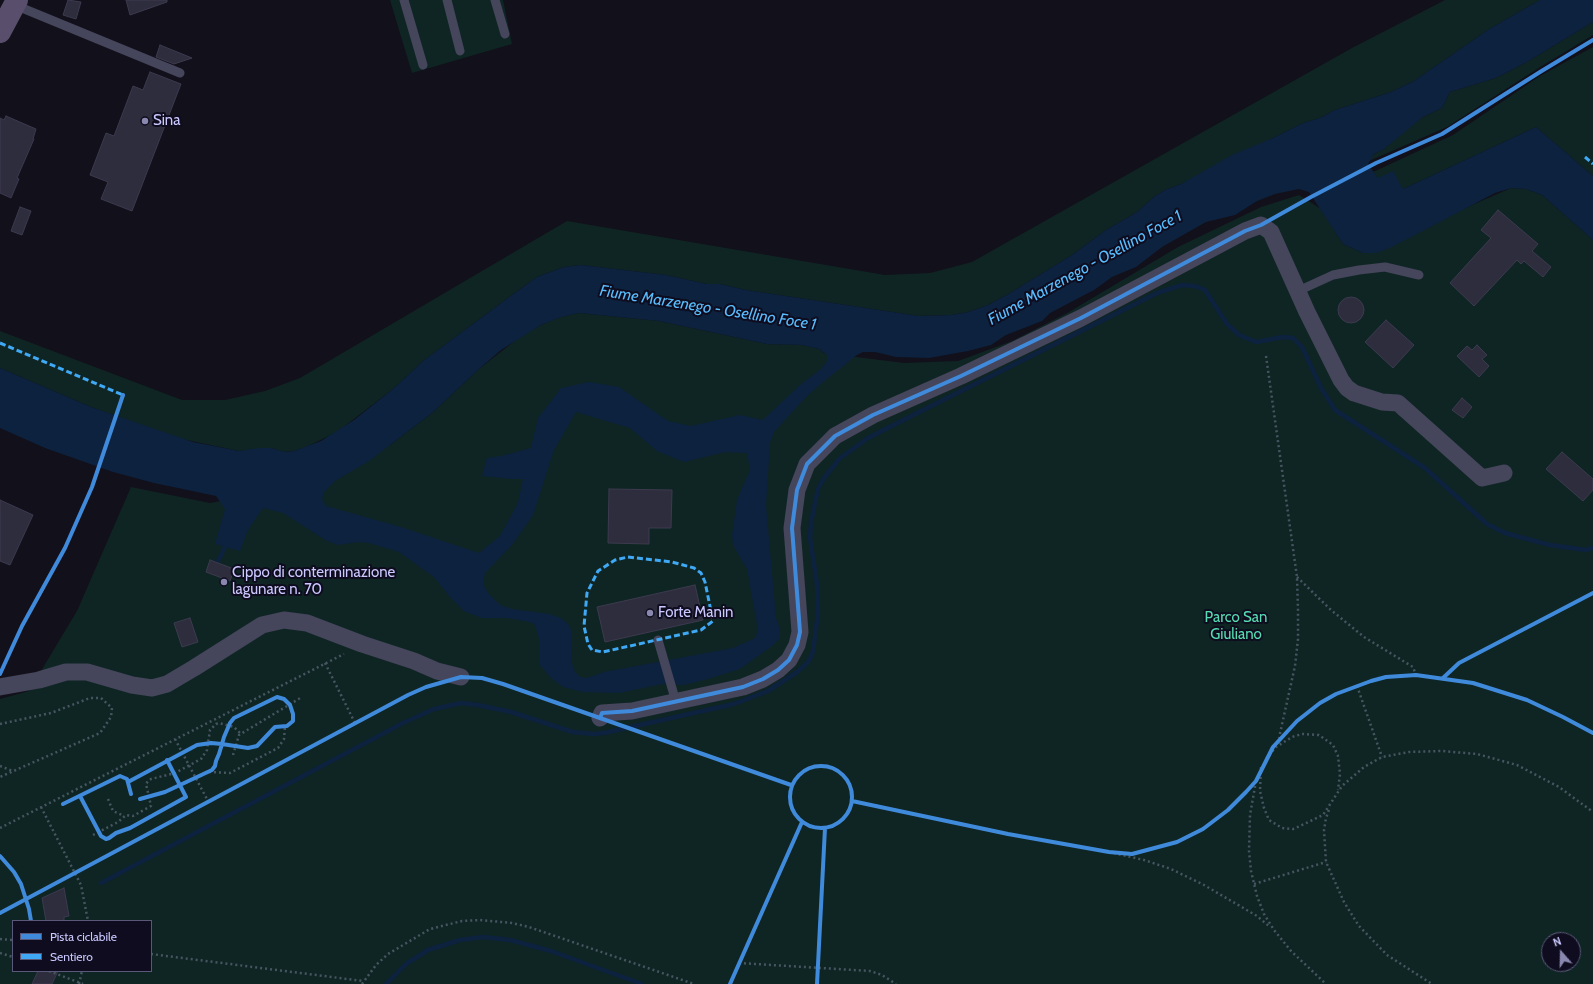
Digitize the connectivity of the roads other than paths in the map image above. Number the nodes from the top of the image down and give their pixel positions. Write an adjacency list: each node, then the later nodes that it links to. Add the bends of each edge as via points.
1 (404, 0): 8 (lane)
2 (447, 0): 7 (lane)
3 (495, 0): 6 (lane)
4 (9, 3): 5 (main road); 9 (lane)
5 (0, 32)
6 (505, 34)
7 (460, 51)
8 (423, 65)
9 (180, 73)
10 (1419, 275): 11 (lane, via 1385,267 1359,270 1333,275)
11 (1298, 291): 12 (street, via 1347,388 1354,393 1382,402 1398,403 1482,478); 16 (street, via 1271,232 1260,225 1081,318 874,415 835,436 807,464 796,496 793,551 800,632 789,660 763,679 743,687)
12 (1504, 474)
13 (658, 640): 16 (lane)
14 (461, 677): 15 (street, via 437,671 306,622 284,620 262,625 194,668 166,684 152,688 87,672 66,672 40,680)
15 (0, 687)
16 (675, 695): 17 (street, via 632,711 602,713)
17 (600, 718)

